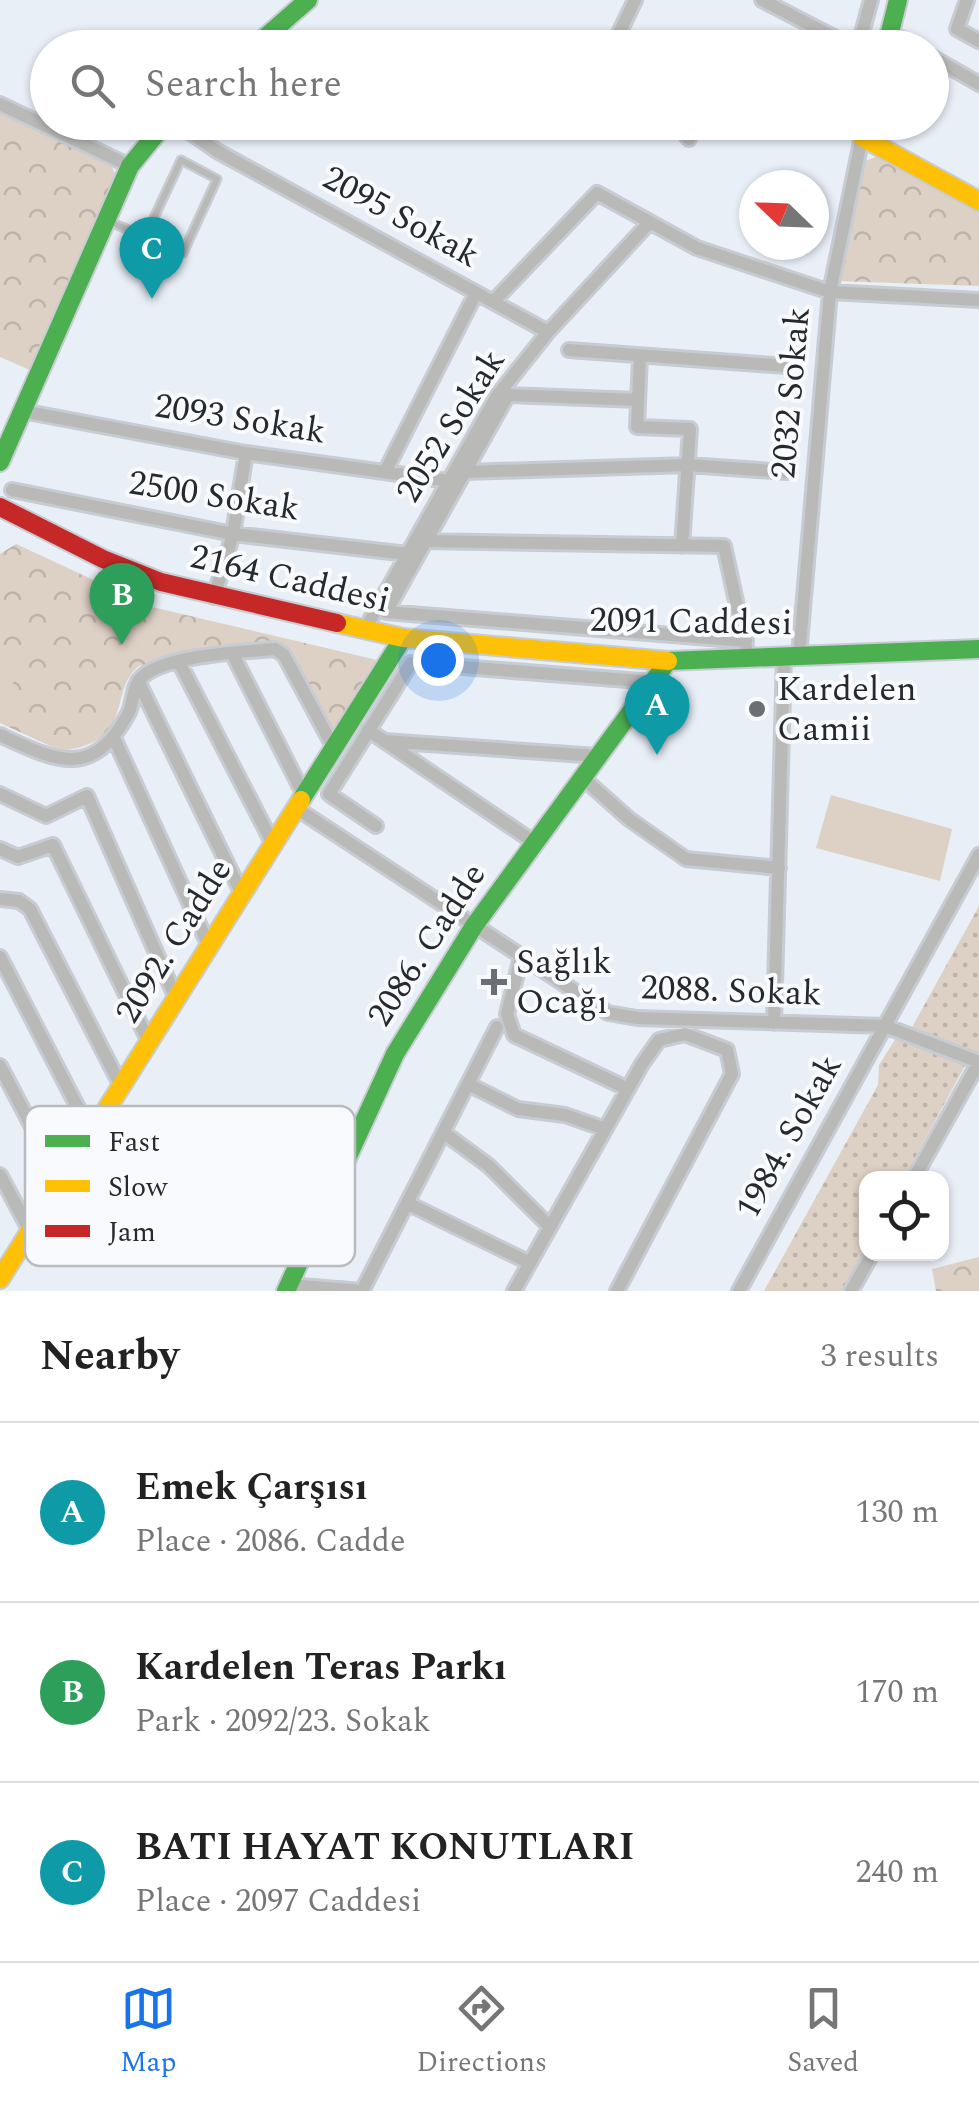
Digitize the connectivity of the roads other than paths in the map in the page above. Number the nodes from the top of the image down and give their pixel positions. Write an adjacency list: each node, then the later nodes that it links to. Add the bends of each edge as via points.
1 (308, 0): 7 (street)
2 (635, 0): 8 (street)
3 (762, 0): 9 (street)
4 (872, 0): 10 (street)
5 (898, 0): 11 (street)
6 (967, 0): 12 (street, via 957,29)
7 (274, 30)
8 (621, 30)
9 (821, 30)
10 (863, 30)
11 (890, 30)
12 (979, 41)
13 (949, 66): 14 (street)
14 (979, 84)
15 (0, 104): 16 (street)
16 (30, 118)
17 (75, 140): 22 (street)
18 (151, 140): 22 (street)
19 (202, 140): 27 (street, 2095 Sokak)
20 (862, 140): 28 (street, 2032 Sokak)
21 (880, 140): 23 (street)
22 (130, 166): 24 (street)
23 (979, 201)
24 (106, 221): 26 (lane); 36 (street)
25 (650, 224): 28 (street, via 697,248); 30 (street, via 603,194 591,196); 31 (street, 2052 Sokak)
26 (145, 237): 26 (lane, via 183,253 217,178 181,160)
27 (476, 292): 30 (street, 2095 Sokak); 40 (street)
28 (830, 292): 29 (street); 56 (street, 2032 Sokak)
29 (979, 300)
30 (494, 302): 31 (street, 2095 Sokak)
31 (548, 332): 43 (street, 2052 Sokak, via 497,396)
32 (569, 350): 33 (street)
33 (640, 356): 34 (street); 35 (street)
34 (786, 366)
35 (638, 400): 39 (street, via 637,428 690,429); 41 (street, via 508,396)
36 (22, 411): 37 (street, 2093 Sokak); 38 (street)
37 (246, 453): 40 (street, 2093 Sokak); 46 (street)
38 (0, 462)
39 (688, 465): 41 (street); 42 (street); 48 (street)
40 (385, 472): 43 (street, 2093 Sokak)
41 (466, 472): 47 (street)
42 (788, 472)
43 (449, 481): 49 (street, 2052 Sokak)
44 (12, 490): 46 (street, 2500 Sokak)
45 (0, 507): 50 (street, 2164 Caddesi, via 130,571)
46 (233, 534): 49 (street, 2500 Sokak); 50 (street)
47 (425, 542): 48 (street); 54 (street, via 386,612)
48 (682, 546): 54 (street, via 724,546)
49 (408, 554): 51 (street, 2052 Sokak)
50 (214, 597): 51 (street, 2164 Caddesi)
51 (364, 631): 52 (street, 2164 Caddesi)
52 (402, 638): 57 (street, 2091 Caddesi); 65 (street, 2092. Cadde)
53 (979, 649): 56 (street, 2091 Caddesi)
54 (746, 650): 56 (street, 2091 Caddesi); 57 (street, 2091 Caddesi)
55 (232, 653): 58 (street); 65 (street, via 280,651); 69 (street)
56 (792, 656): 75 (street, 2032 Sokak)
57 (668, 661): 60 (street, 2086. Cadde)
58 (179, 662): 59 (street); 72 (street)
59 (138, 681): 63 (street); 76 (street)
60 (653, 682): 61 (street, via 411,663); 66 (street, 2086. Cadde)
61 (368, 730): 64 (street); 70 (street, via 328,794)
62 (0, 735): 63 (street, via 66,762)
63 (114, 738): 79 (street)
64 (384, 741): 66 (street); 71 (street)
65 (334, 748): 69 (street, 2092. Cadde)
66 (598, 756): 67 (street, 2086. Cadde)
67 (583, 778): 71 (street, 2086. Cadde); 75 (street, via 686,859)
68 (0, 794): 82 (street, via 46,816 86,796)
69 (300, 801): 72 (street, 2092. Cadde); 78 (street, 2088. Sokak)
70 (376, 826)
71 (535, 843): 78 (street, 2086. Cadde)
72 (274, 844): 76 (street, 2092. Cadde)
73 (0, 849): 86 (street, via 18,857 53,845)
74 (979, 855): 84 (street, 1984. Sokak)
75 (778, 868): 83 (street, 2032 Sokak)
76 (242, 894): 79 (street, 2092. Cadde)
77 (0, 899): 90 (street, via 30,909)
78 (474, 926): 81 (street, 2088. Sokak); 97 (street, 2086. Cadde, via 378,1084)
79 (210, 946): 82 (street, 2092. Cadde)
80 (0, 957): 92 (street)
81 (522, 957): 83 (street, 2088. Sokak, via 619,1016); 91 (street, via 507,1014 514,1035)
82 (176, 998): 86 (street, 2092. Cadde)
83 (774, 1023): 84 (street, 2088. Sokak)
84 (884, 1026): 87 (street, 2088. Sokak); 111 (street, 1984. Sokak)
85 (498, 1027): 89 (street)
86 (148, 1042): 90 (street, 2092. Cadde)
87 (979, 1062): 98 (street)
88 (0, 1066): 94 (street)
89 (468, 1084): 95 (street, via 518,1109 565,1115); 96 (street)
90 (121, 1086): 93 (street, 2092. Cadde)
91 (628, 1089): 95 (street); 110 (street, via 659,1040 673,1035 698,1036 728,1050 732,1060 732,1074)
92 (77, 1106)
93 (108, 1106)
94 (25, 1114)
95 (605, 1130): 102 (street)
96 (444, 1132): 100 (street); 102 (street)
97 (355, 1136)
98 (918, 1171)
99 (0, 1175): 101 (street)
100 (408, 1203): 105 (street); 108 (street)
101 (25, 1222)
102 (550, 1227): 105 (street)
103 (25, 1240): 106 (street, 2092. Cadde)
104 (868, 1261): 112 (street)
105 (530, 1263): 109 (street)
106 (2, 1281)
107 (287, 1288): 108 (street)
108 (362, 1291)
109 (514, 1291)
110 (616, 1291)
111 (739, 1291)
112 (850, 1291)

